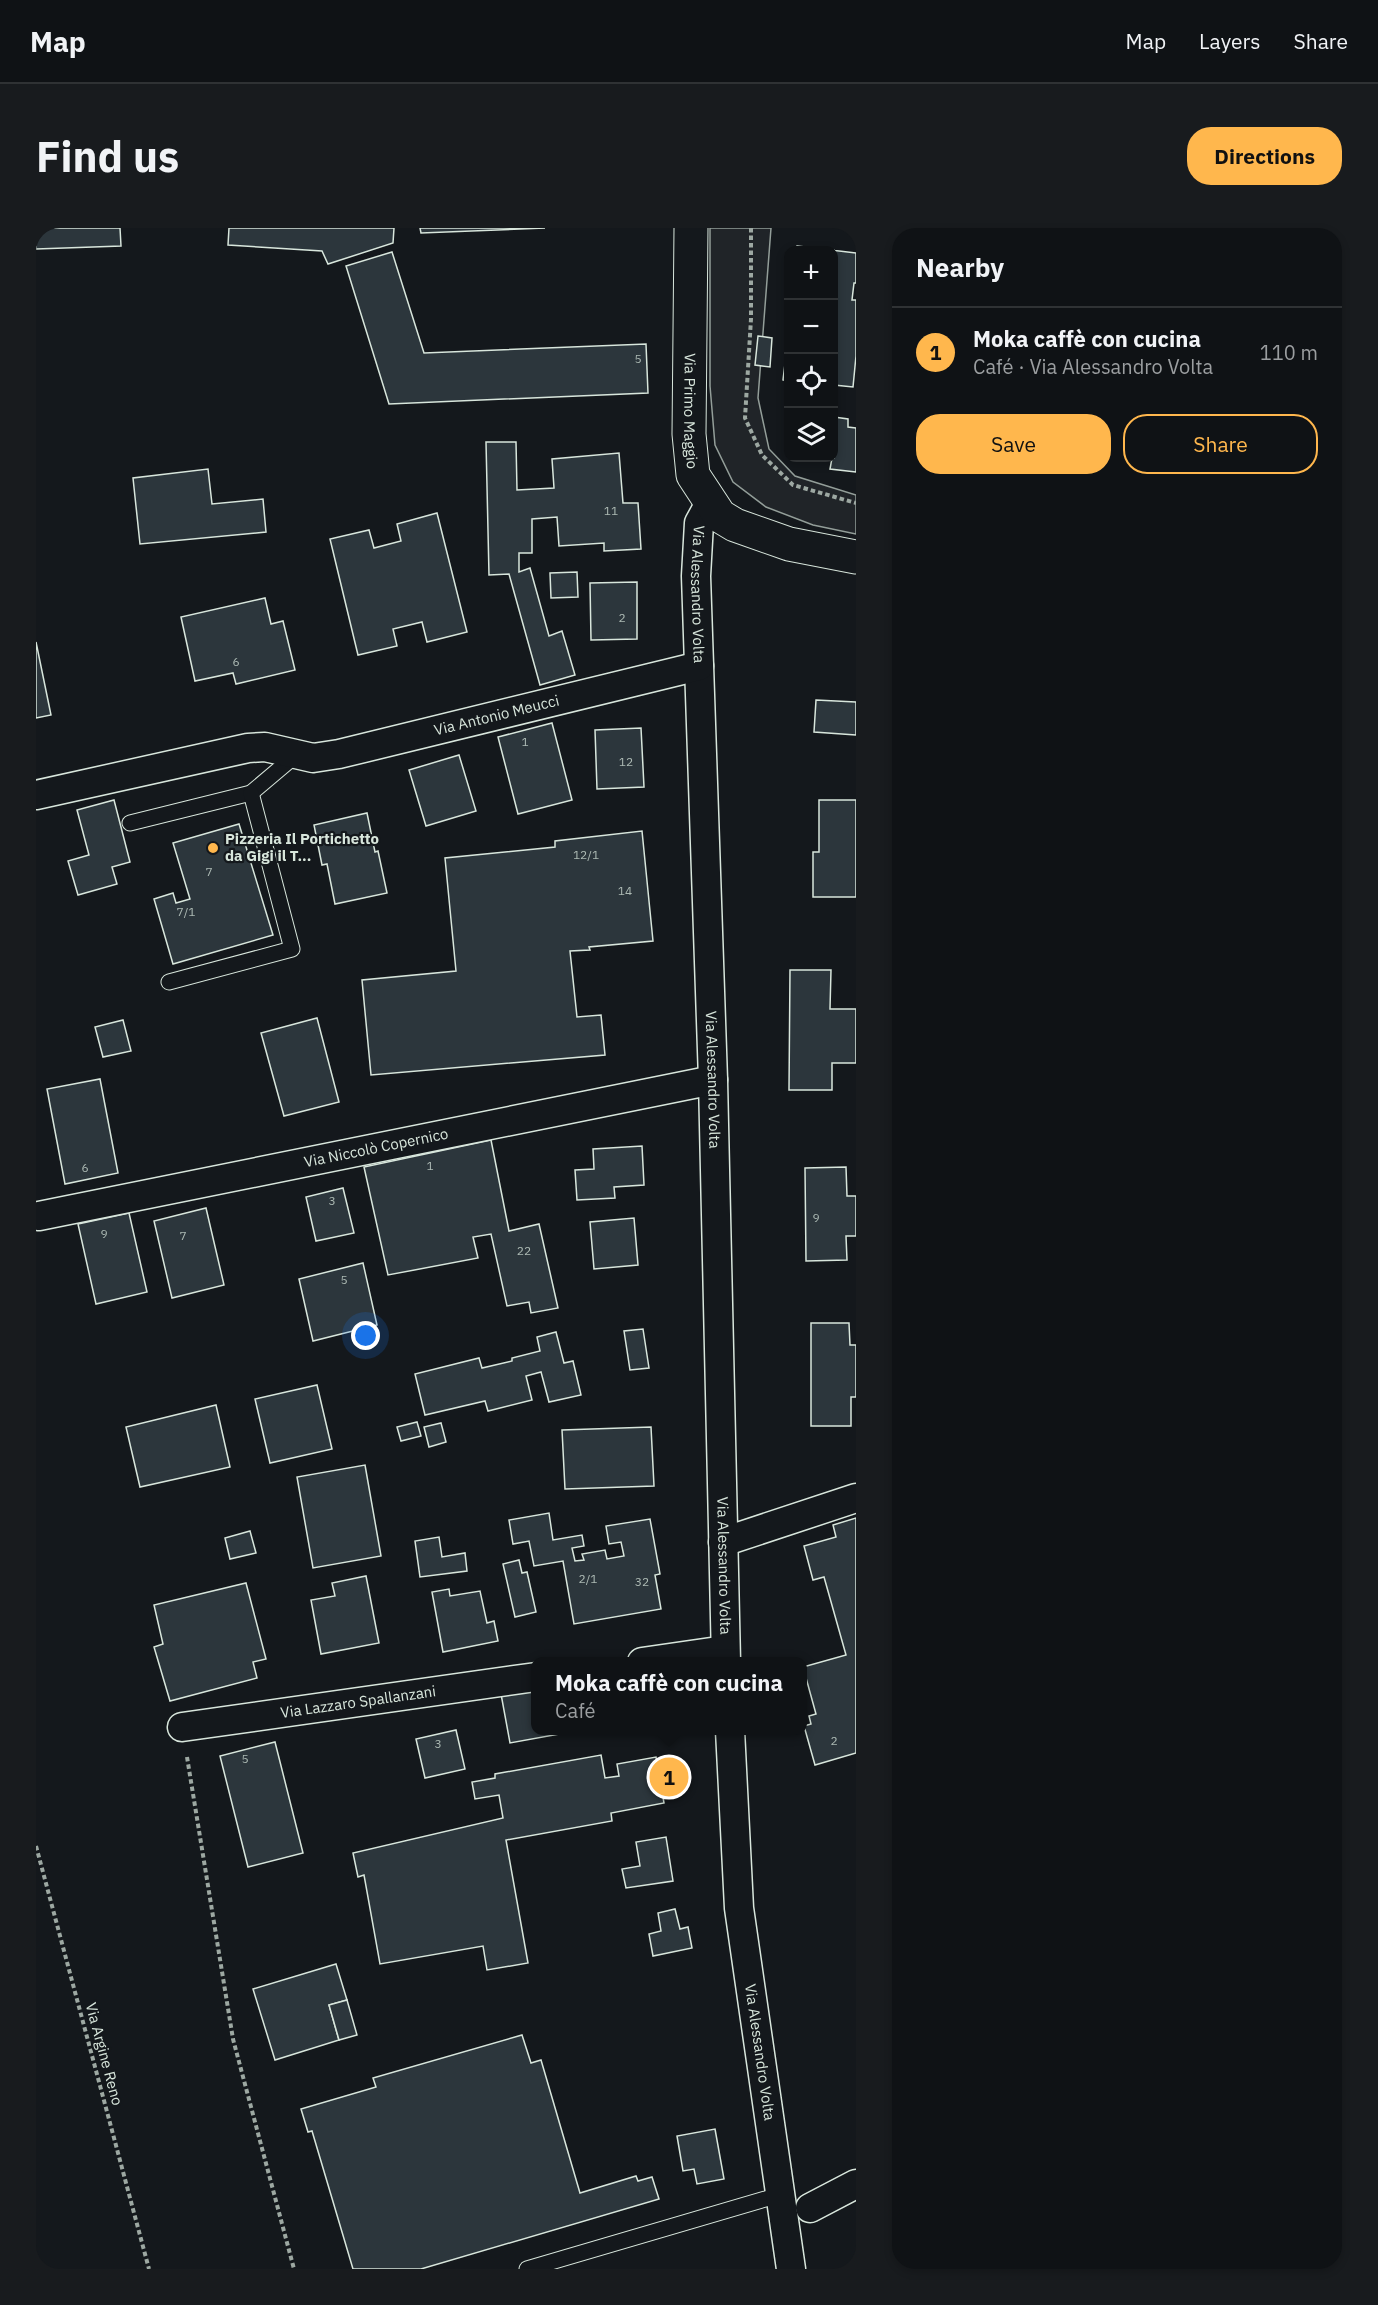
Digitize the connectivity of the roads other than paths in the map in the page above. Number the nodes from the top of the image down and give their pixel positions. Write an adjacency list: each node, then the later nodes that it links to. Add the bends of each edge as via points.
1 (691, 228): 2 (main road, Via Primo Maggio, via 691,463 693,475)
2 (710, 503): 3 (main road, Via Primo Maggio, via 720,516 748,531 789,544); 4 (street, Via Alessandro Volta, via 699,523 697,543)
3 (856, 557)
4 (699, 666): 5 (street, Via Antonio Meucci, via 339,754 313,758); 10 (street, Via Alessandro Volta)
5 (296, 755): 6 (lane); 7 (street, Via Antonio Meucci, via 265,747 248,748)
6 (251, 793): 8 (lane); 9 (lane, via 292,949)
7 (36, 795)
8 (130, 824)
9 (168, 982)
10 (713, 1080): 11 (street, Via Niccolò Copernico); 13 (street, Via Alessandro Volta)
11 (39, 1216)
12 (856, 1498): 13 (street)
13 (723, 1542): 14 (street, Via Alessandro Volta)
14 (725, 1656)
15 (531, 1678): 16 (street, Via Lazzaro Spallanzani)
16 (182, 1727)
17 (730, 1735): 19 (street, Via Alessandro Volta, via 739,1908)
18 (856, 2184): 20 (street)
19 (779, 2195): 21 (lane); 22 (street, Via Alessandro Volta)
20 (810, 2208)
21 (527, 2269)
22 (791, 2269)

